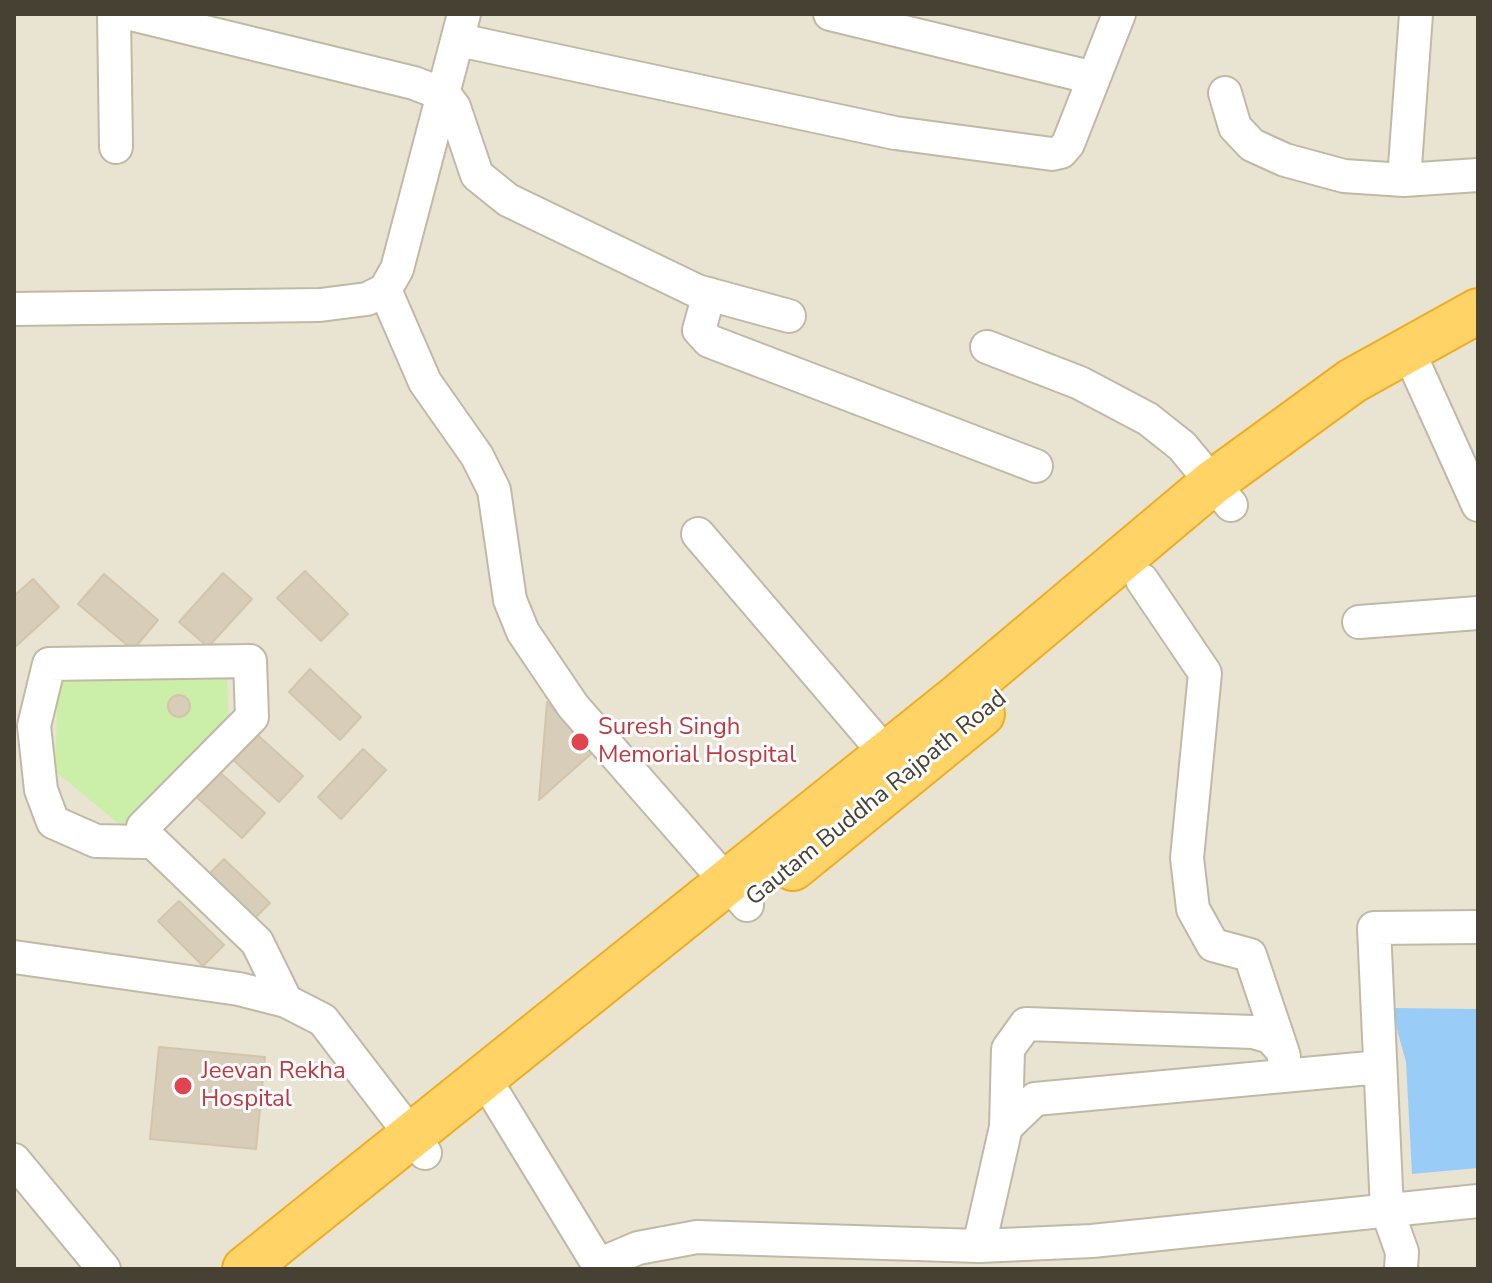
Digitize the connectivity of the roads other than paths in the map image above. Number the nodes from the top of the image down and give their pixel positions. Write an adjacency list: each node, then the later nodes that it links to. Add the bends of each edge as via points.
1 (114, 14): 10 (street)
2 (131, 14): 9 (street)
3 (830, 14): 7 (street)
4 (1119, 14): 7 (street)
5 (1416, 14): 12 (street)
6 (462, 27): 7 (street, via 895,133 1052,154 1068,144); 9 (street)
7 (1094, 78)
8 (1225, 93): 12 (street, via 1235,127 1252,145 1344,176)
9 (445, 95): 13 (street, via 397,269); 14 (street, via 477,175 488,186)
10 (116, 147)
11 (1478, 175): 12 (street)
12 (1404, 180)
13 (385, 290): 15 (street, via 367,299 320,305); 30 (street, via 425,382 494,490 510,600 523,632 573,706)
14 (709, 294): 17 (street); 21 (street, via 699,330 709,341)
15 (14, 309)
16 (1478, 311): 20 (highway)
17 (789, 316)
18 (1478, 341): 20 (highway, Gautam Buddha Rajpath Road)
19 (987, 347): 22 (street, via 1080,383 1148,419 1182,446)
20 (1413, 360): 22 (highway, Gautam Buddha Rajpath Road); 23 (street)
21 (1036, 466)
22 (1222, 494): 25 (highway, Gautam Buddha Rajpath Road); 28 (highway, via 954,700)
23 (1478, 505)
24 (698, 534): 28 (street)
25 (1142, 580): 28 (highway, Gautam Buddha Rajpath Road); 34 (street, via 1205,673 1187,858 1193,909 1213,945 1250,955)
26 (1478, 613): 27 (street)
27 (1359, 622)
28 (896, 765): 30 (highway, Gautam Buddha Rajpath Road)
29 (142, 842): 29 (street, via 143,827 252,717 250,661 49,664 34,726 41,790 53,822 96,841); 33 (street, via 153,842 257,942)
30 (738, 894): 36 (highway, Gautam Buddha Rajpath Road); 38 (highway)
31 (1478, 927): 35 (street, via 1374,928)
32 (14, 957): 33 (street, via 239,989)
33 (286, 1001): 38 (street, via 323,1020)
34 (1285, 1063): 35 (street); 37 (street, via 1035,1099); 37 (street, via 1270,1037 1253,1032 1026,1024 1008,1049)
35 (1380, 1067): 41 (street)
36 (496, 1097): 38 (highway, Gautam Buddha Rajpath Road); 43 (street)
37 (1006, 1127): 42 (street)
38 (418, 1144): 45 (highway); 46 (highway, Gautam Buddha Rajpath Road)
39 (14, 1160): 44 (street)
40 (1478, 1201): 41 (street)
41 (1387, 1210): 42 (street, via 1092,1241); 47 (street, via 1402,1252)
42 (979, 1246): 43 (street, via 697,1237 638,1248)
43 (600, 1267)
44 (104, 1269)
45 (245, 1269)
46 (284, 1269)
47 (1401, 1269)

